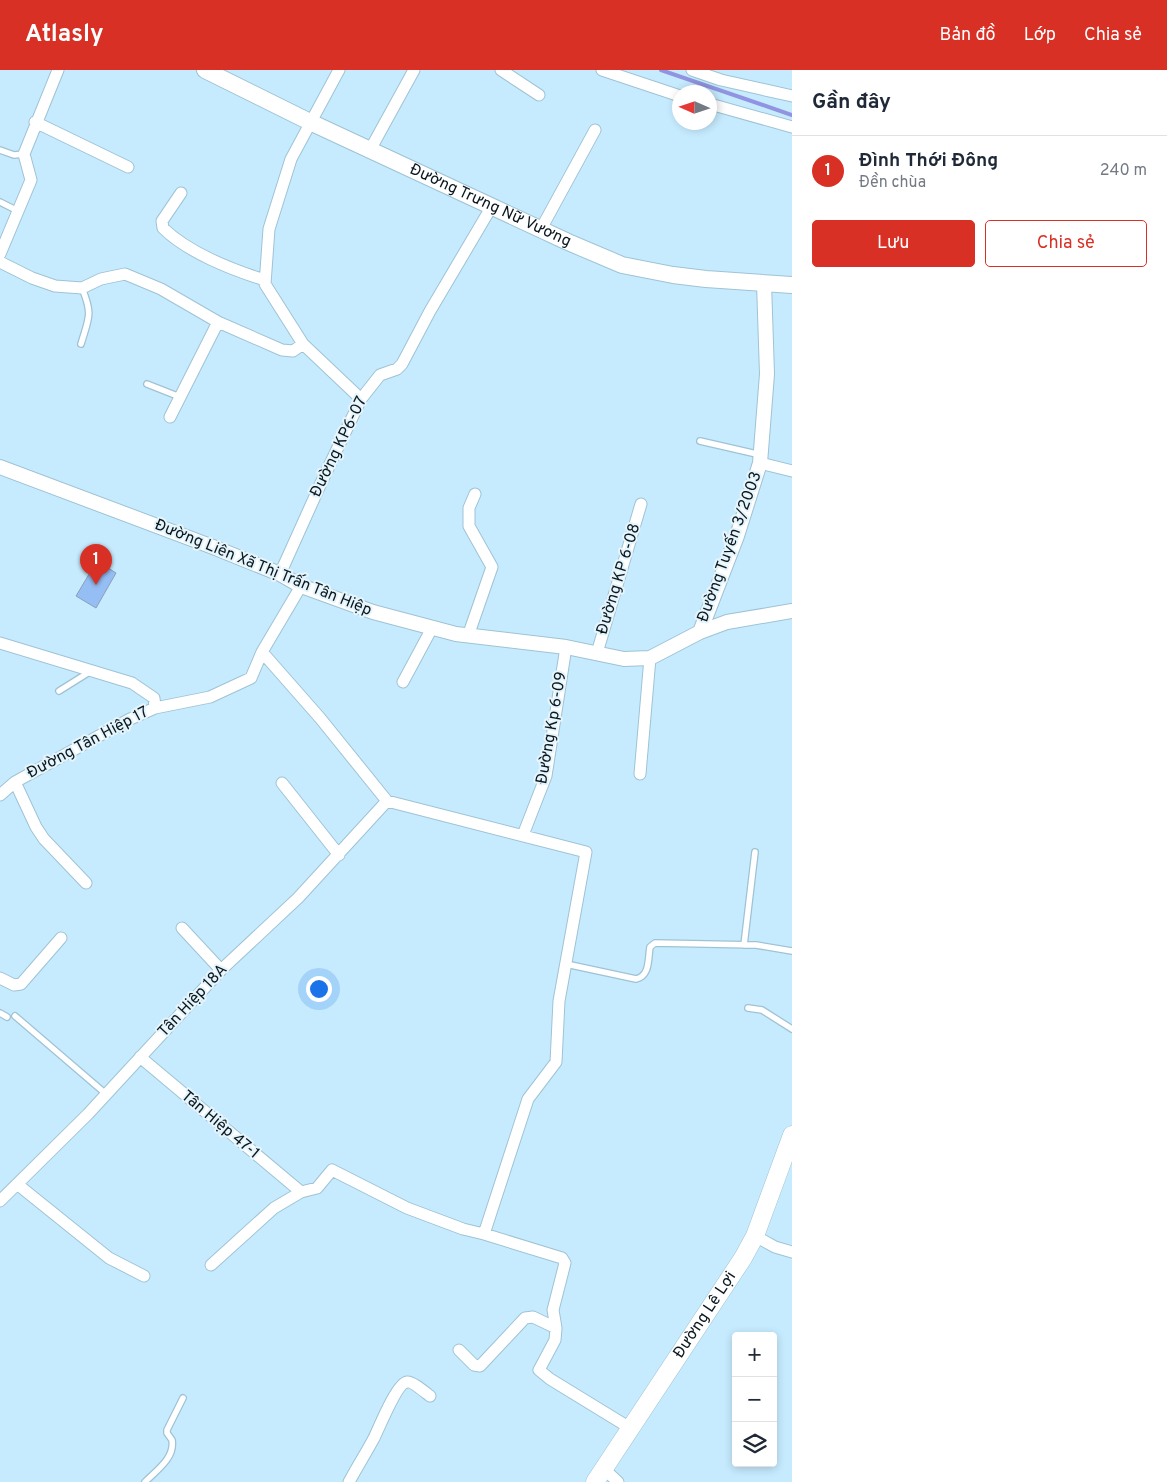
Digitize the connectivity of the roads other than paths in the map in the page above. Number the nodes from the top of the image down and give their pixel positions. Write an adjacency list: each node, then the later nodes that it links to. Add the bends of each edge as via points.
1 (58, 70): 12 (street)
2 (205, 70): 13 (main road, Đường Trưng Nữ Vương)
3 (339, 70): 13 (street)
4 (414, 70): 17 (street)
5 (501, 70): 9 (street)
6 (602, 70): 8 (street)
7 (692, 70): 10 (street)
8 (672, 94)
9 (539, 95)
10 (792, 96)
11 (717, 106): 14 (street)
12 (35, 122): 18 (street); 19 (street)
13 (310, 122): 17 (main road, Đường Trưng Nữ Vương); 27 (street, via 291,159 269,229)
14 (792, 127)
15 (595, 130): 24 (street)
16 (0, 150): 18 (lane, via 14,155)
17 (370, 150): 22 (main road, Đường Trưng Nữ Vương)
18 (24, 154): 23 (street, via 31,180)
19 (128, 167)
20 (181, 192): 27 (street, via 162,221 163,228 192,249)
21 (0, 202): 23 (lane)
22 (492, 206): 24 (main road, Đường Trưng Nữ Vương); 36 (street, Đường KP6-07, via 402,364 380,375)
23 (18, 211): 25 (street)
24 (541, 229): 28 (main road, Đường Trưng Nữ Vương, via 622,265 698,278)
25 (0, 254)
26 (0, 262): 30 (street, via 54,286)
27 (265, 280): 33 (street)
28 (764, 283): 29 (main road, Đường Trưng Nữ Vương); 39 (street, Đường Tuyến 3/2003, via 767,374)
29 (792, 285)
30 (82, 288): 31 (street, via 101,279 125,274 161,289); 32 (lane, via 90,316)
31 (218, 322): 33 (street, via 282,350 293,351); 35 (street)
32 (81, 344)
33 (302, 344): 36 (street)
34 (147, 384): 35 (lane)
35 (180, 397): 37 (street)
36 (362, 399): 44 (street, Đường KP6-07)
37 (170, 417)
38 (700, 441): 39 (lane)
39 (760, 459): 41 (street); 48 (street, Đường Tuyến 3/2003, via 736,536)
40 (0, 466): 44 (street, Đường Liên Xã Thị Trấn Tân Hiệp)
41 (792, 471)
42 (475, 494): 49 (street, via 469,508 469,526 492,567)
43 (641, 504): 53 (street, Đường KP 6-08)
44 (280, 574): 45 (street, Đường Liên Xã Thị Trấn Tân Hiệp)
45 (300, 586): 47 (street, Đường Liên Xã Thị Trấn Tân Hiệp, via 373,612); 52 (street, Đường Tân Hiệp 17)
46 (792, 611): 48 (street, Đường Liên Xã Thị Trấn Tân Hiệp, via 727,622)
47 (432, 628): 49 (street, Đường Liên Xã Thị Trấn Tân Hiệp); 56 (street)
48 (700, 632): 54 (street, Đường Liên Xã Thị Trấn Tân Hiệp)
49 (468, 636): 51 (street, Đường Liên Xã Thị Trấn Tân Hiệp)
50 (0, 643): 55 (street)
51 (566, 647): 53 (street, Đường Liên Xã Thị Trấn Tân Hiệp); 64 (street, Đường Kp 6-09, via 546,776)
52 (262, 652): 58 (street, Đường Tân Hiệp 17, via 251,678 210,697); 63 (street)
53 (597, 653): 54 (street, Đường Liên Xã Thị Trấn Tân Hiệp)
54 (650, 658): 59 (street)
55 (91, 671): 57 (lane); 58 (street, via 132,683 154,698)
56 (403, 682)
57 (59, 691)
58 (155, 708): 60 (street, Đường Tân Hiệp 17)
59 (640, 774)
60 (15, 782): 62 (street, Đường Tân Hiệp 17); 67 (street, via 44,839)
61 (282, 783): 66 (street)
62 (0, 795)
63 (387, 801): 64 (street); 66 (street, Tân Hiệp 18A)
64 (523, 835): 72 (street, via 586,852)
65 (755, 852): 70 (lane)
66 (339, 855): 73 (street, Tân Hiệp 18A)
67 (86, 883)
68 (182, 928): 73 (street)
69 (61, 938): 74 (street, via 21,984 14,985)
70 (744, 945): 71 (lane); 72 (lane, via 655,943 650,947 645,973 636,979)
71 (792, 951)
72 (566, 964): 86 (street, via 559,1001 556,1062 528,1099)
73 (221, 970): 80 (street, Tân Hiệp 18A)
74 (0, 978)
75 (748, 1008): 79 (lane, via 762,1010)
76 (0, 1012): 78 (lane)
77 (15, 1016): 81 (lane)
78 (7, 1017)
79 (792, 1030)
80 (140, 1057): 81 (street, Tân Hiệp 18A); 84 (street, Tân Hiệp 47-1)
81 (106, 1094): 83 (street, Tân Hiệp 18A)
82 (792, 1135): 87 (main road, Đường Lê Lợi)
83 (17, 1184): 85 (street, Tân Hiệp 18A); 90 (street, via 109,1258)
84 (301, 1192): 86 (street, via 317,1188 332,1170 407,1208); 89 (street, via 274,1208)
85 (0, 1201)
86 (484, 1234): 91 (street, via 565,1260 553,1308)
87 (755, 1236): 88 (street); 95 (main road, Đường Lê Lợi)
88 (792, 1252)
89 (211, 1265)
90 (144, 1276)
91 (556, 1328): 92 (street, via 533,1317 525,1318 480,1366); 95 (street, via 555,1340 539,1367 540,1372)
92 (459, 1350)
93 (430, 1396): 98 (street, via 410,1382 402,1385)
94 (183, 1398): 97 (lane, via 167,1430 172,1440 172,1451)
95 (630, 1428): 96 (main road, Đường Lê Lợi)
96 (599, 1476): 99 (street)
97 (145, 1482)
98 (349, 1482)
99 (618, 1482)

